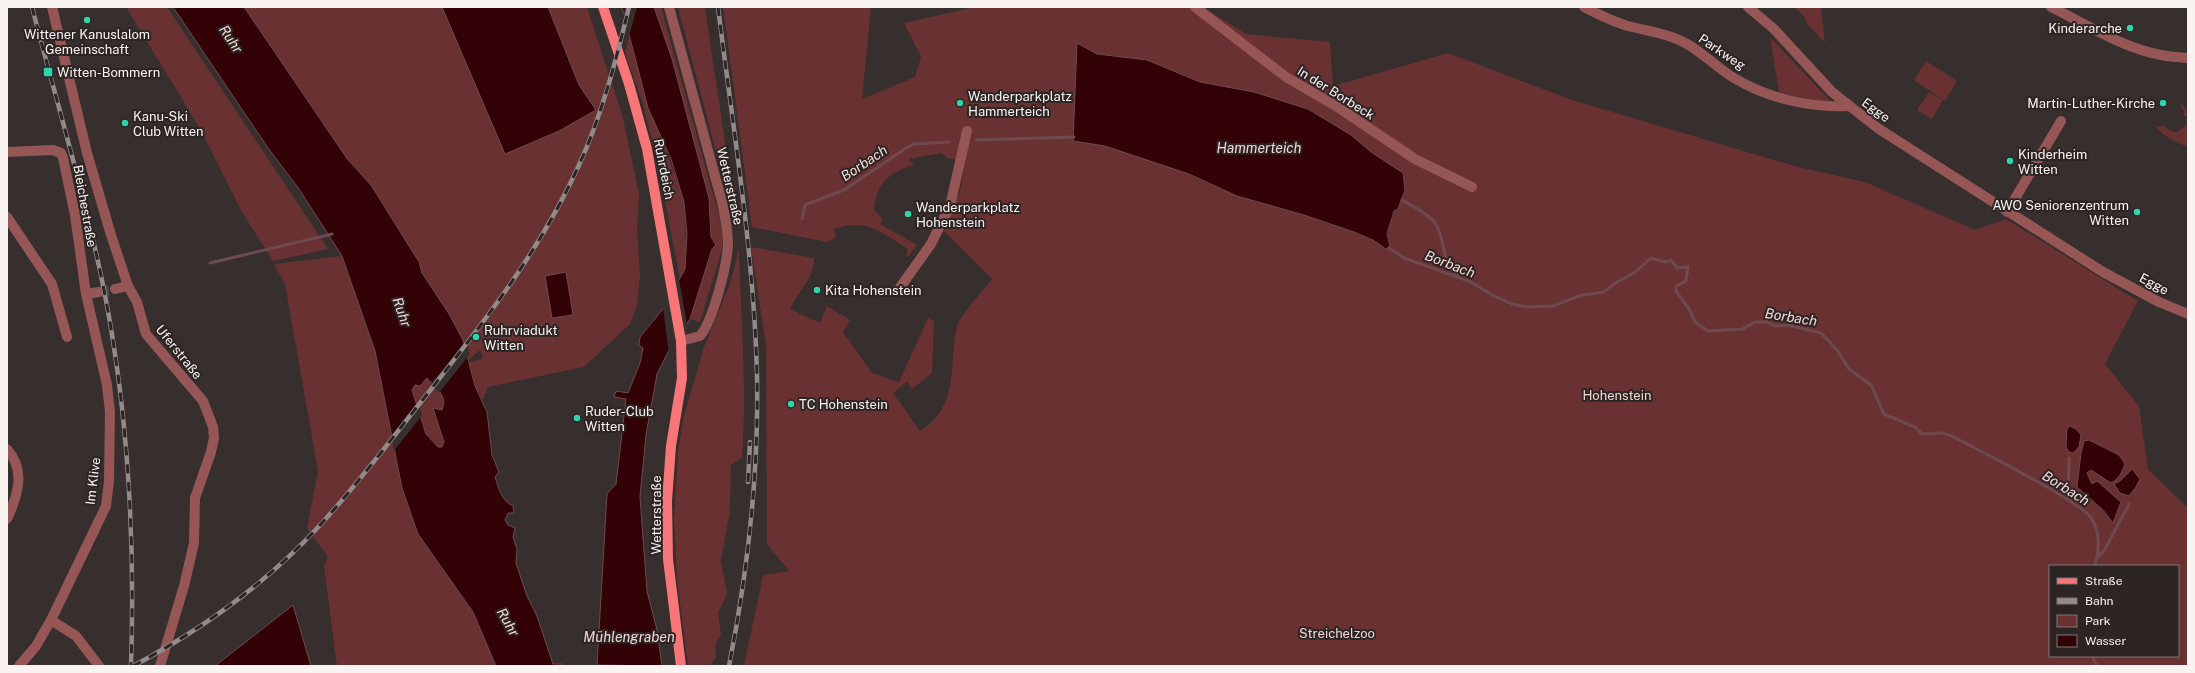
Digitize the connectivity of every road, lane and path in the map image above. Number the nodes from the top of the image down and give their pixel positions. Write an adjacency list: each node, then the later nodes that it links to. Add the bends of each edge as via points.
1 (52, 7): 16 (street, Uferstraße, via 87,153)
2 (603, 7): 23 (main road, Ruhrdeich, via 629,84 647,149)
3 (669, 7): 23 (street, Wetterstraße, via 722,202 728,246 723,277 707,325 696,338)
4 (1195, 7): 13 (street, In der Borbeck, via 1286,77 1339,108 1414,159)
5 (1584, 7): 9 (street, Parkweg, via 1613,22 1654,31 1683,41 1734,79 1761,90 1792,101 1819,106)
6 (1748, 7): 9 (street, Egge, via 1774,29)
7 (2051, 7): 8 (street, via 2140,49 2160,55)
8 (2188, 58)
9 (1848, 106): 14 (street, Egge, via 1879,130)
10 (2061, 121): 14 (street)
11 (967, 131): 17 (street, via 950,206 931,244)
12 (7, 152): 20 (street, Bleichestraße, via 53,150 61,153 75,215)
13 (1472, 187)
14 (2007, 212): 21 (street, Egge, via 2103,272 2159,302)
15 (7, 217): 22 (street, via 52,284)
16 (128, 286): 18 (street); 29 (street, Uferstraße, via 137,302 146,334 203,401 214,438 195,498 194,543 184,586)
17 (899, 288)
18 (115, 289)
19 (99, 292): 20 (street)
20 (86, 294): 26 (street, Im Klive, via 107,385 110,412 109,481 106,506)
21 (2188, 314)
22 (67, 337)
23 (681, 339): 30 (main road, Wetterstraße, via 682,378 671,446 667,501 668,559)
24 (7, 449): 25 (street, via 18,467 19,478 18,491)
25 (7, 519)
26 (51, 620): 27 (street, Im Klive, via 36,646); 28 (street, via 76,636)
27 (19, 666)
28 (99, 666)
29 (160, 666)
30 (681, 666)

